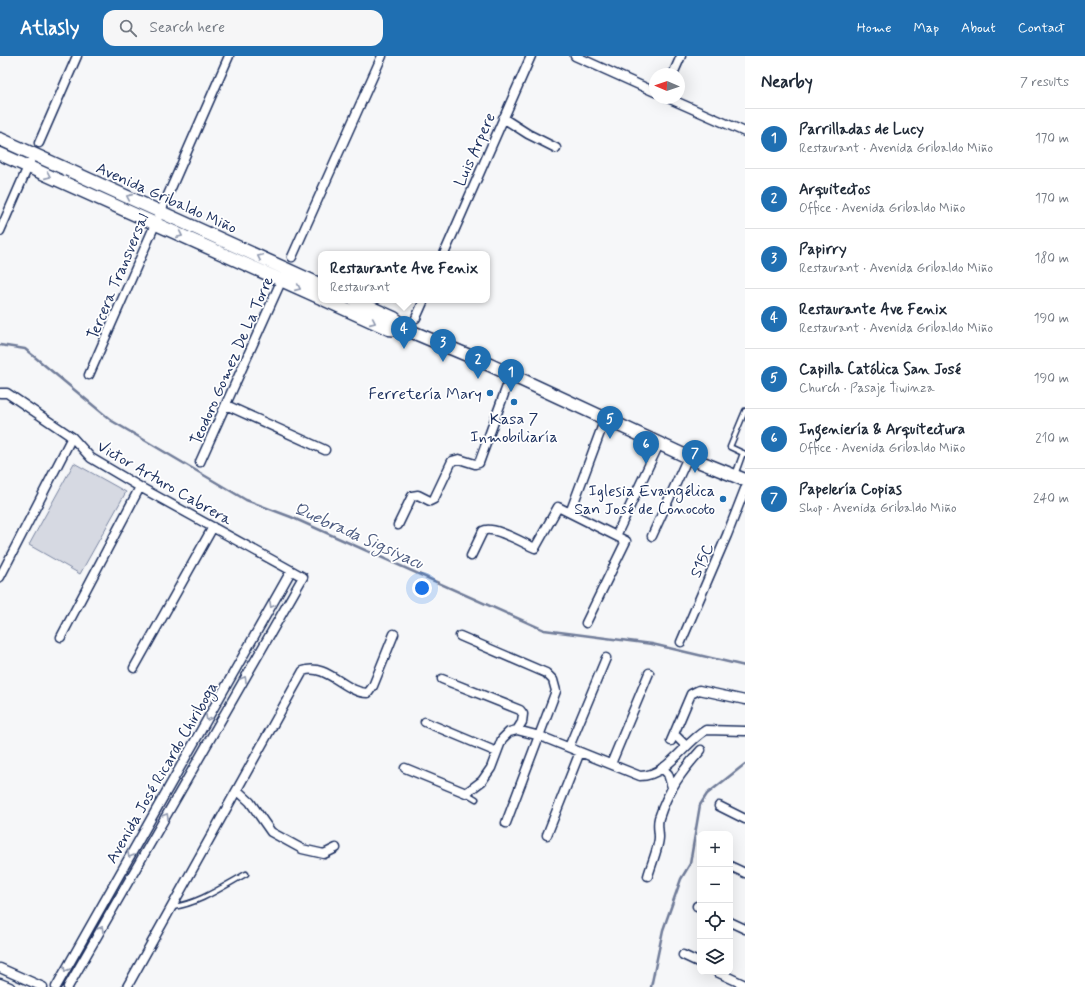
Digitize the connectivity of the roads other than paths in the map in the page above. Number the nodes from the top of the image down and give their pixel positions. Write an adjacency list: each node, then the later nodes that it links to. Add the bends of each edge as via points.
1 (77, 56): 14 (street)
2 (229, 56): 17 (street, Tercera Transversal)
3 (382, 56): 21 (street)
4 (531, 56): 10 (street, Luis Arpere)
5 (575, 56): 8 (street)
6 (681, 56): 7 (street)
7 (676, 68)
8 (649, 89)
9 (682, 104): 11 (street)
10 (503, 118): 13 (street); 20 (street, Luis Arpere)
11 (745, 132)
12 (0, 139): 14 (street, Avenida Gribaldo Miño)
13 (556, 148)
14 (36, 149): 16 (street); 17 (street, Avenida Gribaldo Miño, one-way to 14)
15 (0, 154): 16 (street, Avenida Gribaldo Miño)
16 (28, 167): 18 (street, Avenida Gribaldo Miño, one-way to 18); 19 (street)
17 (160, 212): 18 (street, Tercera Transversal); 22 (street, Avenida Gribaldo Miño, one-way to 17)
18 (155, 223): 23 (street, Avenida Gribaldo Miño, one-way to 23); 31 (street, Tercera Transversal)
19 (0, 230)
20 (445, 251)
21 (292, 257)
22 (286, 269): 23 (street, Teodoro Gomez De La Torre); 24 (street, Avenida Gribaldo Miño)
23 (281, 280): 25 (street, Avenida Gribaldo Miño, one-way to 25); 34 (street, Teodoro Gomez De La Torre)
24 (318, 284)
25 (318, 297)
26 (332, 303): 30 (street, one-way to 30, via 389,329)
27 (361, 303): 30 (street, via 394,318)
28 (423, 303): 29 (street)
29 (416, 318)
30 (410, 331): 32 (street)
31 (89, 375)
32 (511, 375): 36 (street); 47 (street, via 479,463 459,459 452,461 434,499 430,501 418,494 412,496)
33 (0, 393): 37 (street, Victor Arturo Cabrera, via 7,393)
34 (226, 405): 39 (street); 42 (street, Teodoro Gomez De La Torre)
35 (745, 411): 40 (lane, via 730,447)
36 (605, 419): 38 (street); 46 (street)
37 (72, 437): 44 (street, Victor Arturo Cabrera, via 91,458); 53 (street)
38 (660, 444): 41 (street); 49 (street)
39 (325, 450)
40 (744, 454): 43 (lane)
41 (688, 458): 43 (street); 50 (street)
42 (200, 462)
43 (740, 478)
44 (140, 487): 48 (street, Victor Arturo Cabrera); 58 (street)
45 (745, 489): 59 (street, S15C)
46 (570, 513): 49 (street); 51 (street, via 558,507 535,548 494,529 485,529)
47 (398, 525)
48 (213, 527): 52 (street, Victor Arturo Cabrera); 61 (street)
49 (616, 536): 55 (street, via 626,541)
50 (652, 536)
51 (471, 556)
52 (291, 571): 54 (street, Victor Arturo Cabrera); 69 (street, Avenida José Ricardo Chiriboga, one-way to 69)
53 (0, 577)
54 (303, 577): 70 (street, Avenida José Ricardo Chiriboga, one-way to 54)
55 (586, 623)
56 (394, 634): 80 (street, via 368,693 316,669 303,671)
57 (460, 636): 68 (street, via 546,673 553,680 556,690)
58 (61, 637)
59 (681, 642)
60 (606, 658): 72 (street)
61 (134, 668)
62 (649, 673): 76 (street)
63 (442, 679): 66 (street, via 520,710 523,714 522,722)
64 (745, 700): 71 (street, via 699,690 691,694 673,738)
65 (425, 722): 74 (street)
66 (517, 730): 68 (street); 74 (street, via 509,732 502,739)
67 (745, 731): 71 (street, via 706,730)
68 (540, 736): 72 (street); 85 (street)
69 (195, 740): 70 (street); 87 (street, Avenida José Ricardo Chiriboga)
70 (206, 746): 88 (street, Avenida José Ricardo Chiriboga, one-way to 70)
71 (686, 746): 78 (street)
72 (569, 747): 75 (street)
73 (701, 750): 79 (street, via 679,774)
74 (497, 752): 81 (street, via 491,768 482,781)
75 (580, 752): 76 (street); 86 (street)
76 (611, 764): 78 (street, via 640,776 648,776)
77 (405, 768): 81 (street)
78 (662, 768): 79 (street, via 668,774)
79 (672, 787): 93 (street, via 659,819 660,837)
80 (237, 790): 89 (street, via 250,802 271,832 302,849 324,854); 94 (street)
81 (466, 793): 82 (lane)
82 (476, 799)
83 (719, 806): 84 (street)
84 (745, 819)
85 (506, 822)
86 (547, 835)
87 (139, 840): 88 (street); 105 (street, Avenida José Ricardo Chiriboga, one-way to 105)
88 (150, 844): 106 (street, Avenida José Ricardo Chiriboga, one-way to 88)
89 (336, 848)
90 (732, 867): 91 (street)
91 (745, 873)
92 (246, 874): 94 (lane, via 188,905)
93 (648, 876)
94 (170, 907): 107 (street)
95 (733, 923): 96 (street)
96 (745, 929)
97 (683, 955): 98 (street)
98 (697, 962)
99 (0, 968): 104 (street)
100 (724, 975): 102 (street)
101 (0, 982): 103 (street)
102 (745, 986)
103 (10, 987)
104 (43, 987)
105 (56, 987)
106 (68, 987)
107 (127, 987)

